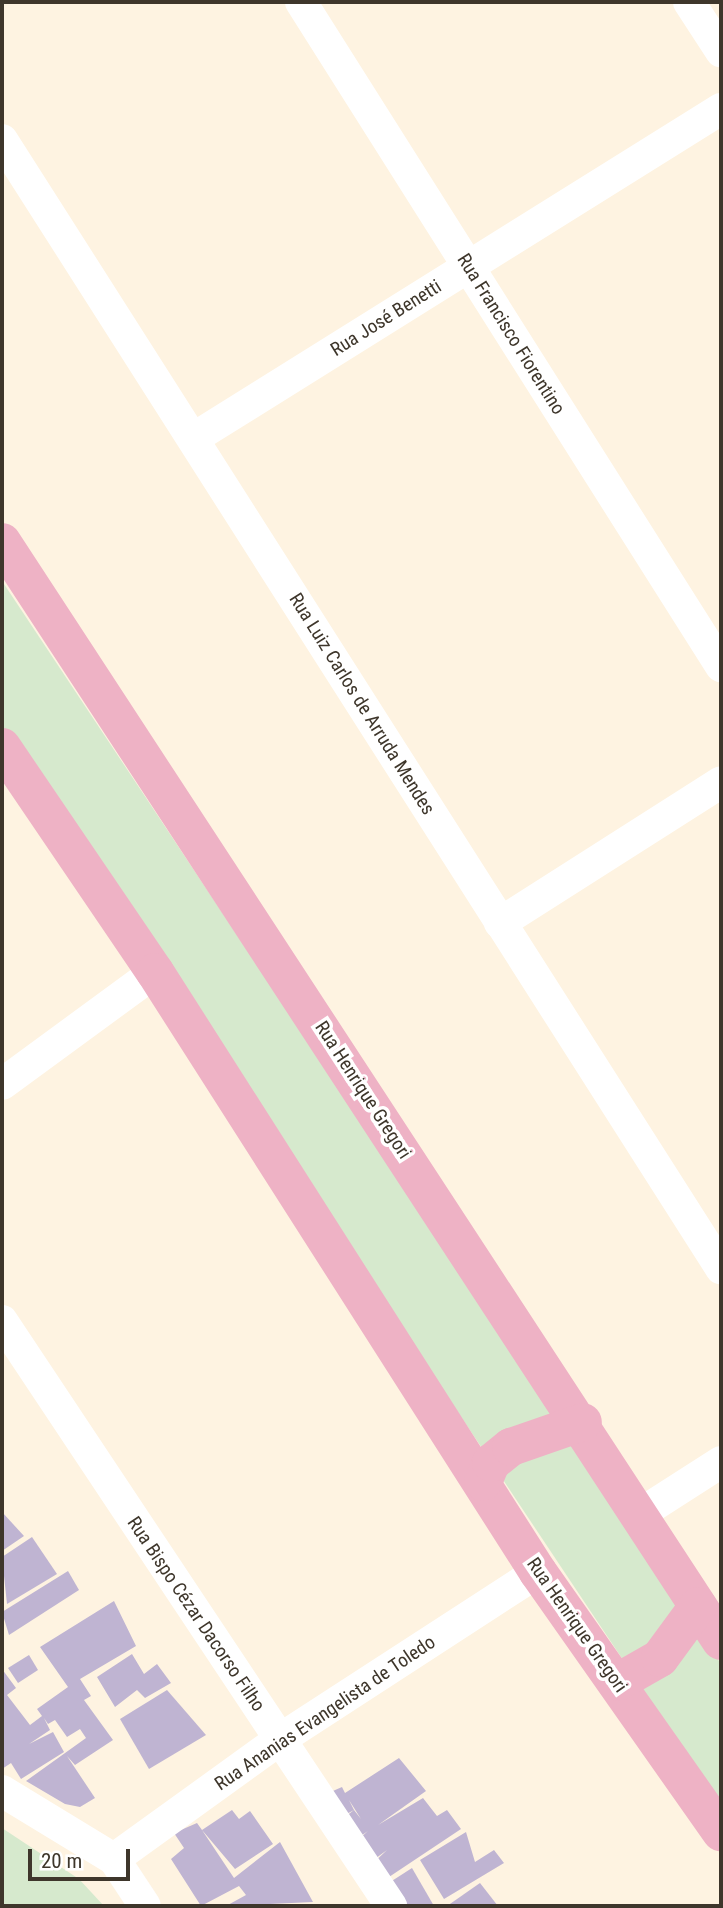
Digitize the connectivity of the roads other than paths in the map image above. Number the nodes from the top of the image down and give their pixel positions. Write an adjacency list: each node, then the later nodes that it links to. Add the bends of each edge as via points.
1 (301, 2): 6 (street, Rua Francisco Fiorentino)
2 (689, 2): 3 (street)
3 (721, 51)
4 (721, 109): 6 (street, Rua José Benetti)
5 (2, 140): 7 (street, Rua Luiz Carlos de Arruda Mendes)
6 (468, 267): 7 (street, Rua José Benetti); 9 (street, Rua Francisco Fiorentino)
7 (194, 438): 12 (street, Rua Luiz Carlos de Arruda Mendes)
8 (2, 542): 17 (main road, Rua Henrique Gregori)
9 (721, 666)
10 (2, 747): 13 (main road, Rua Henrique Gregori)
11 (721, 782): 12 (street)
12 (500, 923): 15 (street, Rua Luiz Carlos de Arruda Mendes)
13 (155, 972): 14 (street); 19 (main road, Rua Henrique Gregori)
14 (2, 1084)
15 (721, 1268)
16 (2, 1321): 25 (street, Rua Bispo Cézar Dacorso Filho)
17 (583, 1423): 19 (main road, via 511,1447 491,1462); 20 (main road, Rua Henrique Gregori)
18 (721, 1462): 20 (street)
19 (483, 1482): 21 (main road, Rua Henrique Gregori)
20 (640, 1514): 22 (main road, Rua Henrique Gregori)
21 (538, 1572): 24 (main road, Rua Henrique Gregori); 25 (street, Rua Ananias Evangelista de Toledo)
22 (698, 1606): 23 (main road, Rua Henrique Gregori); 24 (main road, via 660,1658)
23 (721, 1641)
24 (618, 1682): 27 (main road, Rua Henrique Gregori)
25 (279, 1740): 28 (street, Rua Ananias Evangelista de Toledo); 30 (street, Rua Bispo Cézar Dacorso Filho)
26 (2, 1791): 28 (street)
27 (721, 1832)
28 (114, 1859): 29 (street)
29 (145, 1906)
30 (391, 1906)

